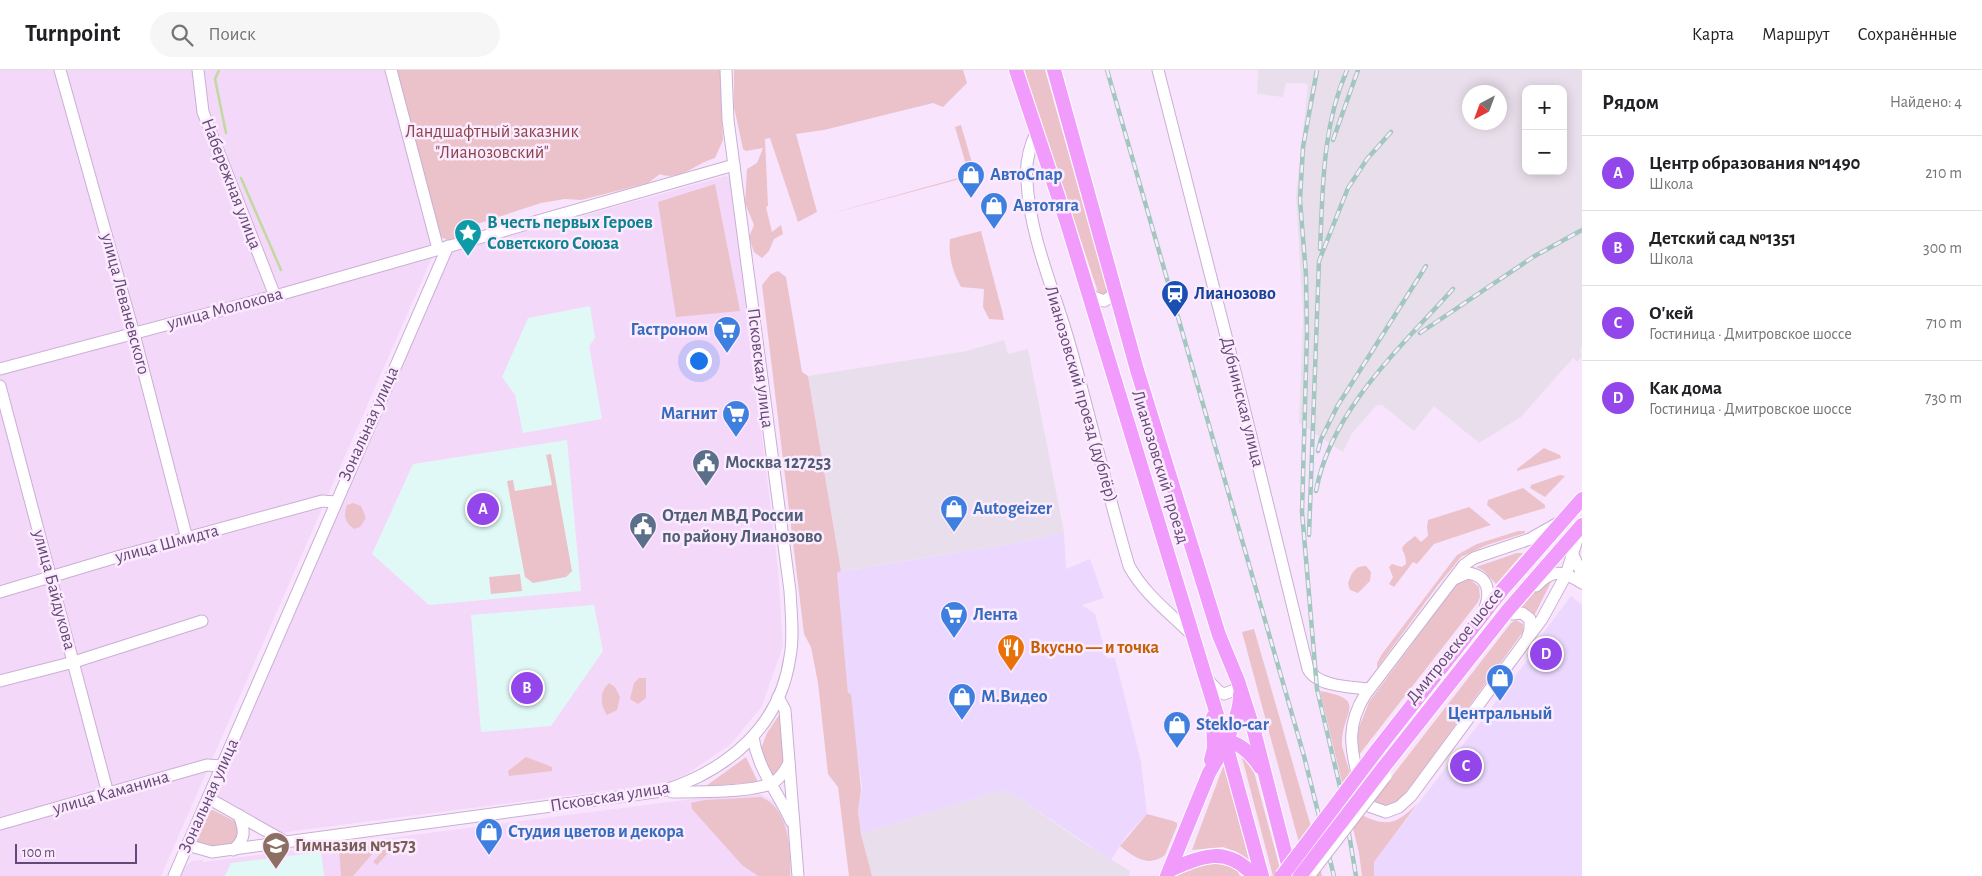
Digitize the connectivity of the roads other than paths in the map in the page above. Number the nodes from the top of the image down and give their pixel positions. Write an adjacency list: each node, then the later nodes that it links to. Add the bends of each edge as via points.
1 (60, 70): 14 (street, улица Леваневского)
2 (198, 70): 13 (street, Набережная улица, via 203,112)
3 (391, 70): 10 (street)
4 (726, 70): 9 (street, Псковская улица)
5 (1016, 70): 8 (main road, Лианозовский проезд)
6 (1054, 70): 11 (main road, Лианозовский проезд)
7 (1158, 70): 38 (street, Дубнинская улица, via 1308,669 1326,682)
8 (1036, 131): 12 (main road, Лианозовский проезд); 32 (street, Лианозовский проезд (дублёр), via 1026,170 1036,236 1066,332 1129,566 1149,595)
9 (734, 165): 10 (street); 39 (street, Псковская улица, via 790,591 790,658)
10 (443, 247): 13 (street, улица Молокова); 18 (street, Зональная улица)
11 (1113, 286): 12 (street, via 1112,296 1104,301 1092,297); 37 (main road, Лианозовский проезд, via 1208,603)
12 (1086, 288): 32 (main road, Лианозовский проезд)
13 (275, 296): 14 (street, улица Молокова)
14 (134, 334): 15 (street, улица Молокова); 21 (street, улица Леваневского)
15 (0, 369)
16 (0, 386): 25 (street, улица Байдукова)
17 (1582, 499): 19 (main road, Дмитровское шоссе)
18 (336, 502): 21 (street, улица Шмидта, via 322,501); 43 (street, Зональная улица)
19 (1563, 520): 27 (street, Дмитровское шоссе, via 1530,539 1474,558 1458,570); 29 (main road, Дмитровское шоссе)
20 (1581, 527): 22 (street); 45 (main road, Дмитровское шоссе, via 1508,610)
21 (187, 539): 25 (street, улица Шмидта)
22 (1572, 553): 23 (street); 24 (street)
23 (1566, 574): 26 (street); 30 (street, via 1553,572 1545,577); 33 (street, via 1550,606)
24 (1582, 574)
25 (50, 577): 28 (street, улица Шмидта); 34 (street, улица Байдукова)
26 (1582, 582)
27 (1447, 585): 29 (street, Дмитровское шоссе, via 1468,573 1481,578 1490,593); 38 (street, Дмитровское шоссе)
28 (0, 592)
29 (1483, 614): 63 (main road, Дмитровское шоссе, bridge)
30 (1512, 614): 33 (street, via 1522,613 1530,619); 45 (street)
31 (202, 621): 34 (street)
32 (1192, 635): 35 (main road, Лианозовский проезд)
33 (1526, 640): 38 (street, Дмитровское шоссе, via 1410,796 1399,807 1386,812 1375,810 1365,802 1351,749 1354,718)
34 (74, 662): 36 (street); 49 (street, улица Байдукова)
35 (1204, 675): 37 (street, via 1224,694 1235,690); 41 (main road, Лианозовский проезд)
36 (0, 681)
37 (1239, 683): 41 (main road, via 1238,708); 44 (main road, Лианозовский проезд)
38 (1369, 689)
39 (778, 697): 40 (street, Псковская улица); 42 (street, via 785,710)
40 (753, 738): 46 (street, via 755,752); 48 (street, Псковская улица, via 704,775)
41 (1220, 744): 44 (main road, via 1232,742 1249,753); 58 (main road); 62 (main road)
42 (789, 763): 46 (street, via 783,774); 54 (street)
43 (222, 766): 49 (street, улица Каманина, via 207,765); 50 (street, Зональная улица)
44 (1264, 771): 64 (main road, Лианозовский проезд)
45 (1385, 772): 65 (main road, Дмитровское шоссе, bridge); 66 (street, bridge)
46 (770, 784): 47 (street); 51 (street)
47 (752, 788): 48 (street); 51 (street, via 772,796)
48 (662, 791): 55 (street, Псковская улица)
49 (108, 794): 53 (street, улица Каманина)
50 (208, 798): 52 (street); 56 (street, Зональная улица)
51 (784, 807): 54 (street)
52 (239, 815): 55 (street); 57 (street, via 244,837)
53 (0, 824)
54 (795, 832): 60 (street)
55 (284, 841): 57 (street, Псковская улица)
56 (187, 845): 57 (street, Псковская улица, via 205,852); 59 (street, Зональная улица)
57 (233, 850)
58 (1168, 873): 61 (main road, via 1203,857 1222,856 1236,861)
59 (174, 876)
60 (798, 876)
61 (1254, 876)
62 (1262, 876)
63 (1282, 876)
64 (1291, 876)
65 (1300, 876)
66 (1309, 876)

